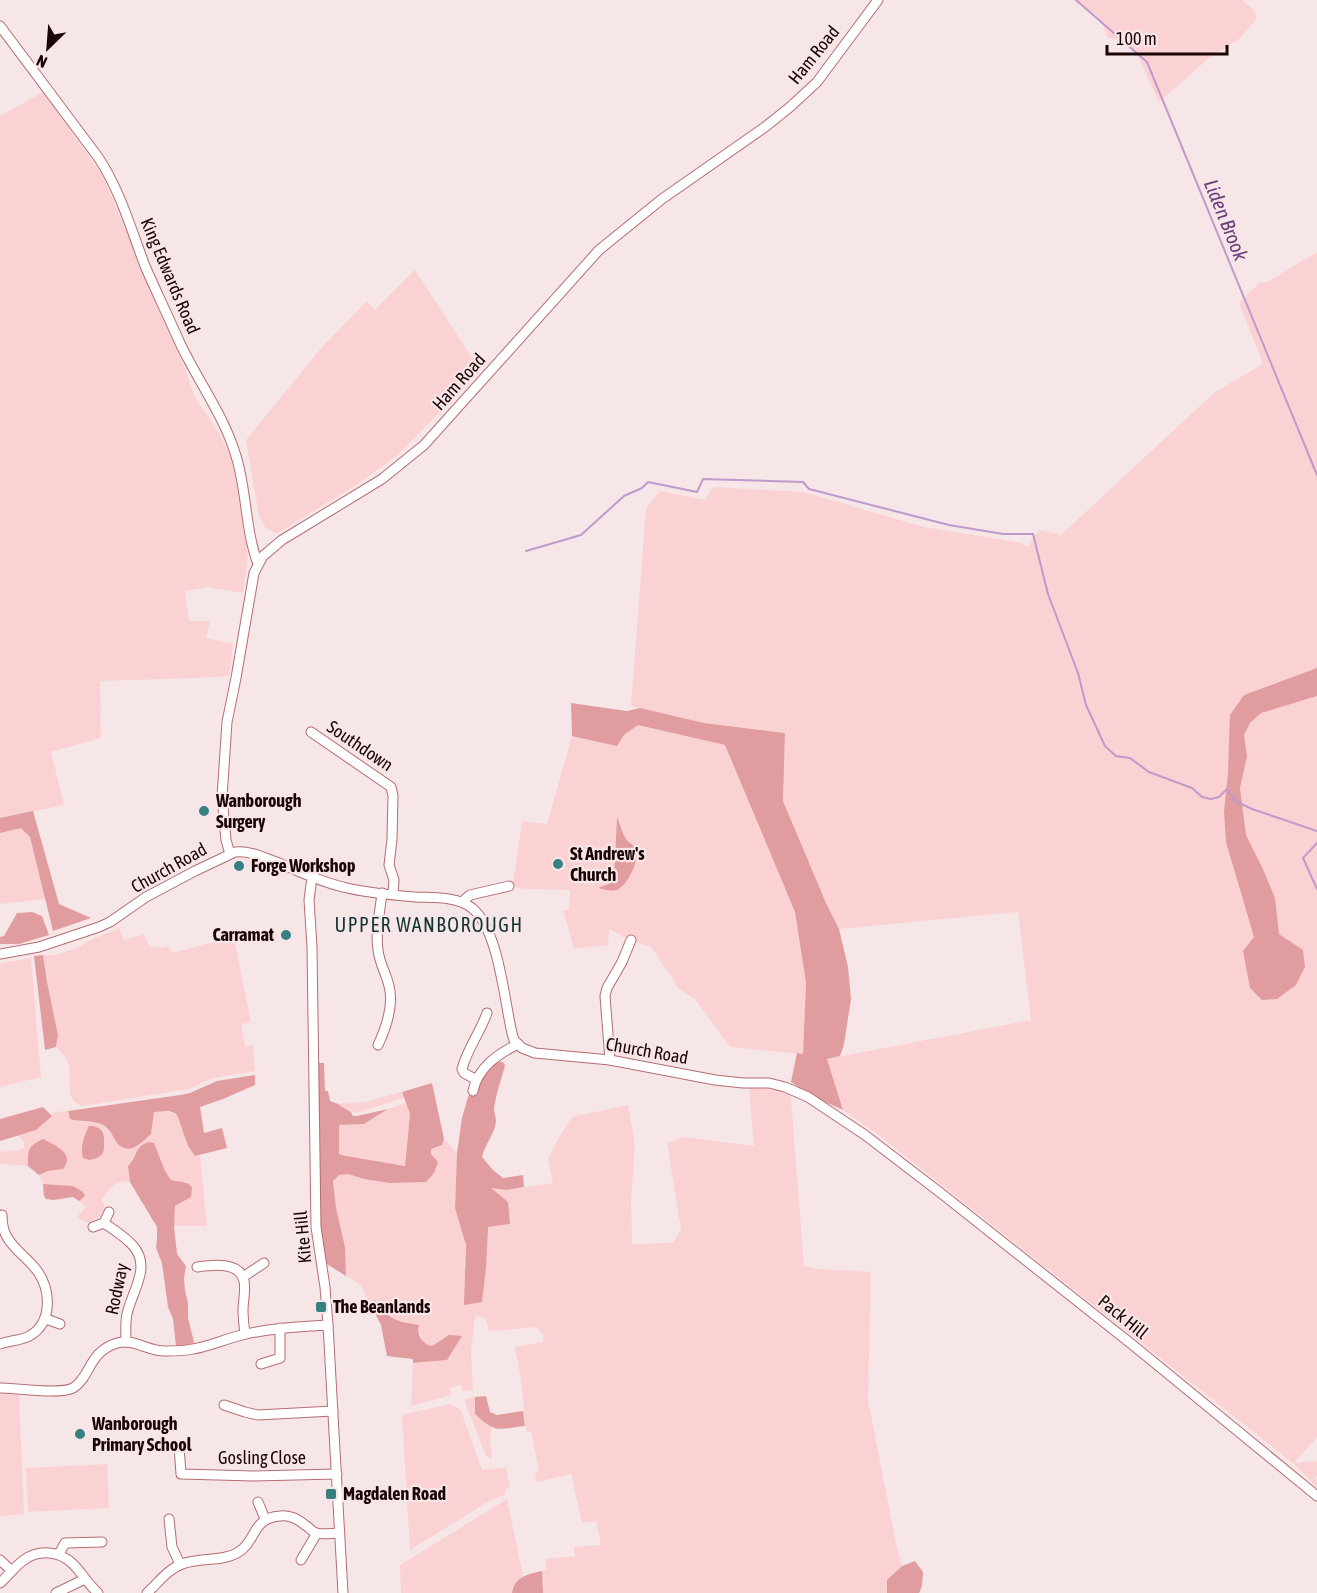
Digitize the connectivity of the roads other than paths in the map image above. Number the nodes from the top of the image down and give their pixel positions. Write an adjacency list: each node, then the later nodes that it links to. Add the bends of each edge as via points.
1 (878, 0): 3 (street, Ham Road, via 817,82 790,107 662,199 599,250 424,445 382,479 282,540)
2 (0, 26): 3 (street, King Edwards Road, via 111,180 181,345 231,441)
3 (258, 564): 5 (street, Ham Road, via 227,722 222,797)
4 (311, 732): 9 (street, Southdown, via 391,788 389,865)
5 (230, 854): 6 (street, Church Road, via 263,857); 12 (street, Church Road, via 146,897 99,927 39,947)
6 (312, 877): 8 (street, Church Road); 30 (street, Kite Hill, via 309,900 316,1227)
7 (510, 886): 10 (street, via 470,895)
8 (382, 893): 9 (street, Church Road); 15 (street, via 377,948 390,992)
9 (393, 894): 10 (street, Church Road)
10 (462, 902): 14 (street, via 474,909 488,931)
11 (631, 940): 16 (street, via 604,996)
12 (0, 954)
13 (487, 1013): 17 (street, via 462,1069)
14 (518, 1044): 16 (street, Church Road, via 535,1053); 17 (street, via 494,1058)
15 (378, 1045)
16 (610, 1060): 19 (street, Church Road, via 715,1080 785,1087 822,1106)
17 (475, 1079): 18 (street)
18 (473, 1090)
19 (906, 1166): 41 (street, Pack Hill)
20 (109, 1212): 22 (street)
21 (2, 1215): 24 (street)
22 (104, 1223): 23 (street); 33 (street, Rodway, via 128,1240 142,1262 128,1312)
23 (93, 1227)
24 (2, 1234): 28 (street, via 40,1275 45,1286)
25 (264, 1263): 27 (street)
26 (197, 1266): 27 (street, via 228,1266)
27 (243, 1277): 32 (street)
28 (47, 1315): 29 (street); 34 (street, via 31,1335)
29 (60, 1324)
30 (328, 1325): 31 (street); 38 (street, Kite Hill)
31 (280, 1328): 32 (street); 35 (street, via 280,1358)
32 (245, 1334): 33 (street, via 188,1350 162,1351)
33 (126, 1342): 36 (street, via 102,1350 72,1388)
34 (0, 1344)
35 (261, 1364)
36 (0, 1388)
37 (224, 1405): 38 (street, via 258,1415)
38 (333, 1411): 40 (street, Kite Hill)
39 (179, 1446): 40 (street, Gosling Close, via 181,1474)
40 (337, 1474): 46 (street, Kite Hill)
41 (1317, 1496)
42 (258, 1502): 44 (street)
43 (169, 1519): 51 (street, via 172,1548)
44 (265, 1519): 45 (street, via 291,1517); 51 (street, via 235,1554)
45 (317, 1533): 46 (street); 50 (street)
46 (339, 1533): 58 (street, Kite Hill)
47 (102, 1542): 48 (street, via 65,1543)
48 (59, 1554): 52 (street, via 32,1556); 53 (street)
49 (0, 1560): 52 (street)
50 (301, 1560)
51 (180, 1564): 57 (street)
52 (12, 1571): 54 (street)
53 (85, 1579): 55 (street); 56 (street)
54 (0, 1583)
55 (56, 1593)
56 (98, 1593)
57 (147, 1593)
58 (343, 1593)

